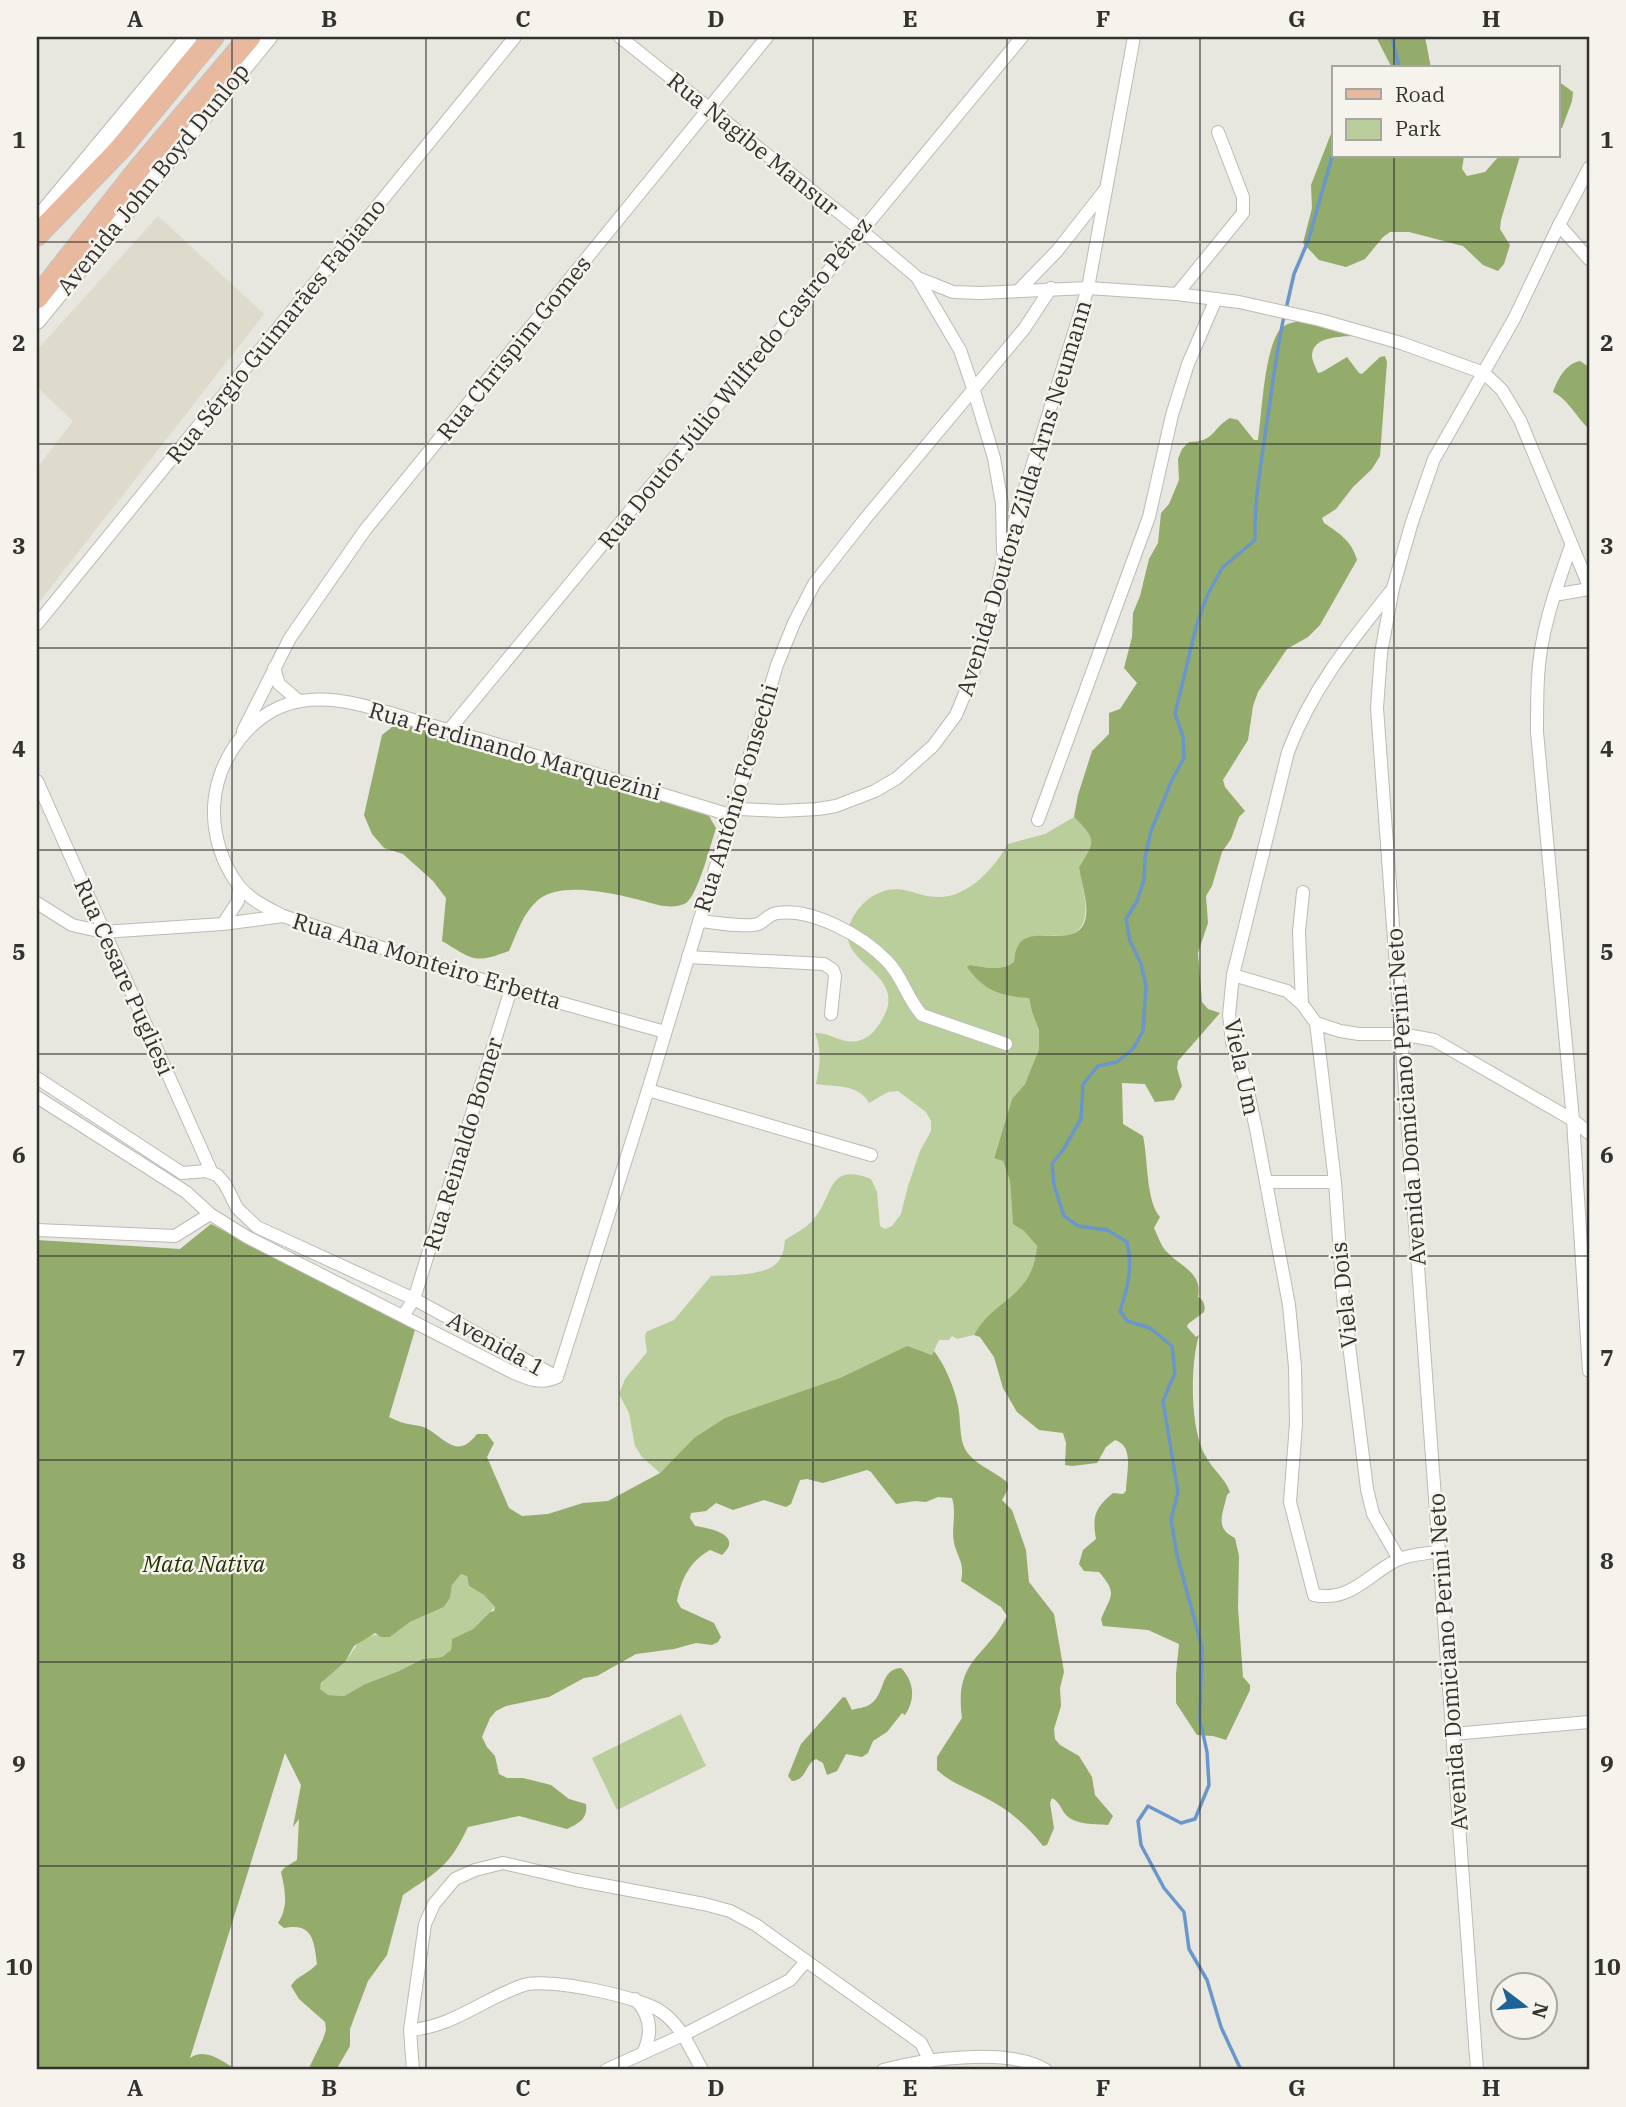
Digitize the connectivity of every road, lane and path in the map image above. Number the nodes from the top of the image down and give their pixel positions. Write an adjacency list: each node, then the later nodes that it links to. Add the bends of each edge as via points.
1 (189, 37): 14 (street)
2 (213, 37): 17 (main road, Avenida John Boyd Dunlop, via 123,146)
3 (250, 37): 24 (main road, Avenida John Boyd Dunlop)
4 (269, 37): 26 (street, Avenida John Boyd Dunlop)
5 (515, 37): 34 (street, Rua Sérgio Guimarães Fabiano)
6 (620, 37): 10 (street, Rua Nagibe Mansur)
7 (766, 37): 10 (street, Rua Chrispim Gomes)
8 (1022, 37): 16 (street, Rua Doutor Júlio Wilfredo Castro Pérez)
9 (1134, 37): 13 (street, Avenida Doutora Zilda Arns Neumann)
10 (708, 108): 16 (street, Rua Nagibe Mansur); 35 (street, Rua Chrispim Gomes, via 365,530)
11 (1218, 132): 23 (street, via 1243,197 1243,213)
12 (1589, 168): 15 (street, Avenida Domiciano Perini Neto)
13 (1107, 187): 21 (street, Avenida Doutora Zilda Arns Neumann); 22 (street, Avenida Doutora Zilda Arns Neumann)
14 (37, 220)
15 (1559, 225): 18 (street); 27 (street, Avenida Domiciano Perini Neto)
16 (861, 230): 19 (street, Rua Nagibe Mansur); 37 (street, Rua Doutor Júlio Wilfredo Castro Pérez)
17 (37, 234)
18 (1589, 260)
19 (918, 278): 22 (street, Rua Nagibe Mansur, via 953,292); 28 (street, Rua Nagibe Mansur, via 960,351)
20 (1051, 288): 21 (street, Rua Nagibe Mansur); 22 (street, Rua Nagibe Mansur); 28 (street, Rua Antônio Fonsechi, via 1024,329)
21 (1088, 288): 23 (street, Rua Nagibe Mansur); 30 (street, Avenida Doutora Zilda Arns Neumann)
22 (1018, 291)
23 (1177, 294): 25 (street, Rua Nagibe Mansur)
24 (37, 298)
25 (1216, 299): 27 (street, Rua Nagibe Mansur, via 1299,315 1401,343); 41 (street, via 1172,415 1149,517)
26 (37, 321)
27 (1484, 373): 29 (street, via 1502,390 1520,420); 31 (street, Avenida Domiciano Perini Neto, via 1434,459)
28 (973, 388): 30 (street, Rua Nagibe Mansur, via 994,458 1002,504); 40 (street, Rua Antônio Fonsechi, via 814,584 777,664)
29 (1571, 547): 32 (street); 33 (street)
30 (1003, 559): 40 (street, Avenida Doutora Zilda Arns Neumann, via 971,679 956,715 933,746 897,778 835,806 740,809)
31 (1393, 588): 50 (street, Viela Um, via 1328,672 1297,728); 56 (street, Avenida Domiciano Perini Neto, via 1377,708)
32 (1589, 588): 33 (street)
33 (1554, 596): 61 (street, via 1539,668 1537,732)
34 (37, 624)
35 (274, 668): 36 (street, via 279,684); 38 (street, Rua Chrispim Gomes)
36 (299, 701): 37 (street, Rua Ferdinando Marquezini, via 334,699); 38 (street, Rua Chrispim Gomes, via 275,708)
37 (449, 730): 40 (street, Rua Ferdinando Marquezini)
38 (242, 733): 42 (street, Rua Chrispim Gomes, via 214,796 213,826)
39 (37, 781): 48 (street, Rua Cesare Pugliesi)
40 (730, 815): 46 (street, Rua Antônio Fonsechi)
41 (1038, 820)
42 (239, 886): 45 (street, Rua Chrispim Gomes); 47 (street, via 238,901)
43 (1303, 892): 52 (street, via 1299,932)
44 (37, 902): 48 (street, Rua Ana Monteiro Erbetta, via 72,925)
45 (283, 916): 47 (street, Rua Ana Monteiro Erbetta); 51 (street, Rua Ana Monteiro Erbetta)
46 (699, 921): 49 (street, Rua Antônio Fonsechi); 57 (street, via 758,924 774,913 795,913 840,926 886,959 922,1015)
47 (223, 924): 48 (street, Rua Ana Monteiro Erbetta)
48 (103, 932): 64 (street, Rua Cesare Pugliesi)
49 (688, 957): 53 (street, via 824,964 835,976); 55 (street, Rua Antônio Fonsechi)
50 (1233, 975): 52 (street, via 1287,991); 65 (street, Viela Um, via 1232,1042 1246,1082)
51 (511, 989): 55 (street, Rua Ana Monteiro Erbetta); 70 (street, Rua Reinaldo Bomer)
52 (1302, 1004): 54 (street)
53 (831, 1014)
54 (1316, 1023): 56 (street, via 1359,1034); 66 (street, Viela Dois)
55 (665, 1032): 59 (street, Rua Antônio Fonsechi)
56 (1401, 1034): 61 (street, via 1434,1040); 74 (street, Avenida Domiciano Perini Neto)
57 (1006, 1044)
58 (37, 1078): 64 (street, via 182,1173)
59 (648, 1090): 63 (street); 73 (street, Rua Antônio Fonsechi)
60 (37, 1097): 67 (street, Avenida 1)
61 (1573, 1120): 62 (street); 72 (street)
62 (1589, 1133)
63 (871, 1155)
64 (206, 1172): 67 (street, via 194,1181); 70 (street, Avenida 1, via 225,1184 237,1208 257,1227)
65 (1266, 1182): 66 (street); 75 (street, Viela Um, via 1289,1305 1295,1367 1290,1503 1314,1595 1329,1598 1352,1590)
66 (1335, 1182): 75 (street, Viela Dois, via 1343,1297 1367,1489 1373,1514)
67 (194, 1198): 68 (street, Avenida 1)
68 (210, 1214): 69 (street, via 176,1236); 71 (street, Avenida 1)
69 (37, 1230)
70 (414, 1299): 71 (street, Rua Reinaldo Bomer); 73 (street, Avenida 1)
71 (403, 1316): 73 (street, Avenida 1, via 533,1381)
72 (1589, 1371)
73 (557, 1377)
74 (1440, 1551): 75 (street); 77 (street, Avenida Domiciano Perini Neto)
75 (1399, 1559)
76 (1589, 1722): 77 (street)
77 (1453, 1734): 89 (street, Avenida Domiciano Perini Neto)
78 (806, 1961): 80 (street, via 756,1925 717,1907 495,1864 454,1879 429,1913); 81 (street, via 790,1980); 83 (street, via 921,2043)
79 (635, 1999): 80 (street, via 531,1982 439,2025); 81 (street, via 663,2012); 82 (street, via 648,2020 649,2037)
80 (410, 2030): 84 (street)
81 (683, 2035): 82 (street); 86 (street)
82 (643, 2053): 85 (street)
83 (930, 2061): 87 (street); 88 (street, via 1000,2056)
84 (413, 2070)
85 (606, 2070)
86 (702, 2070)
87 (883, 2070)
88 (1046, 2070)
89 (1477, 2070)

